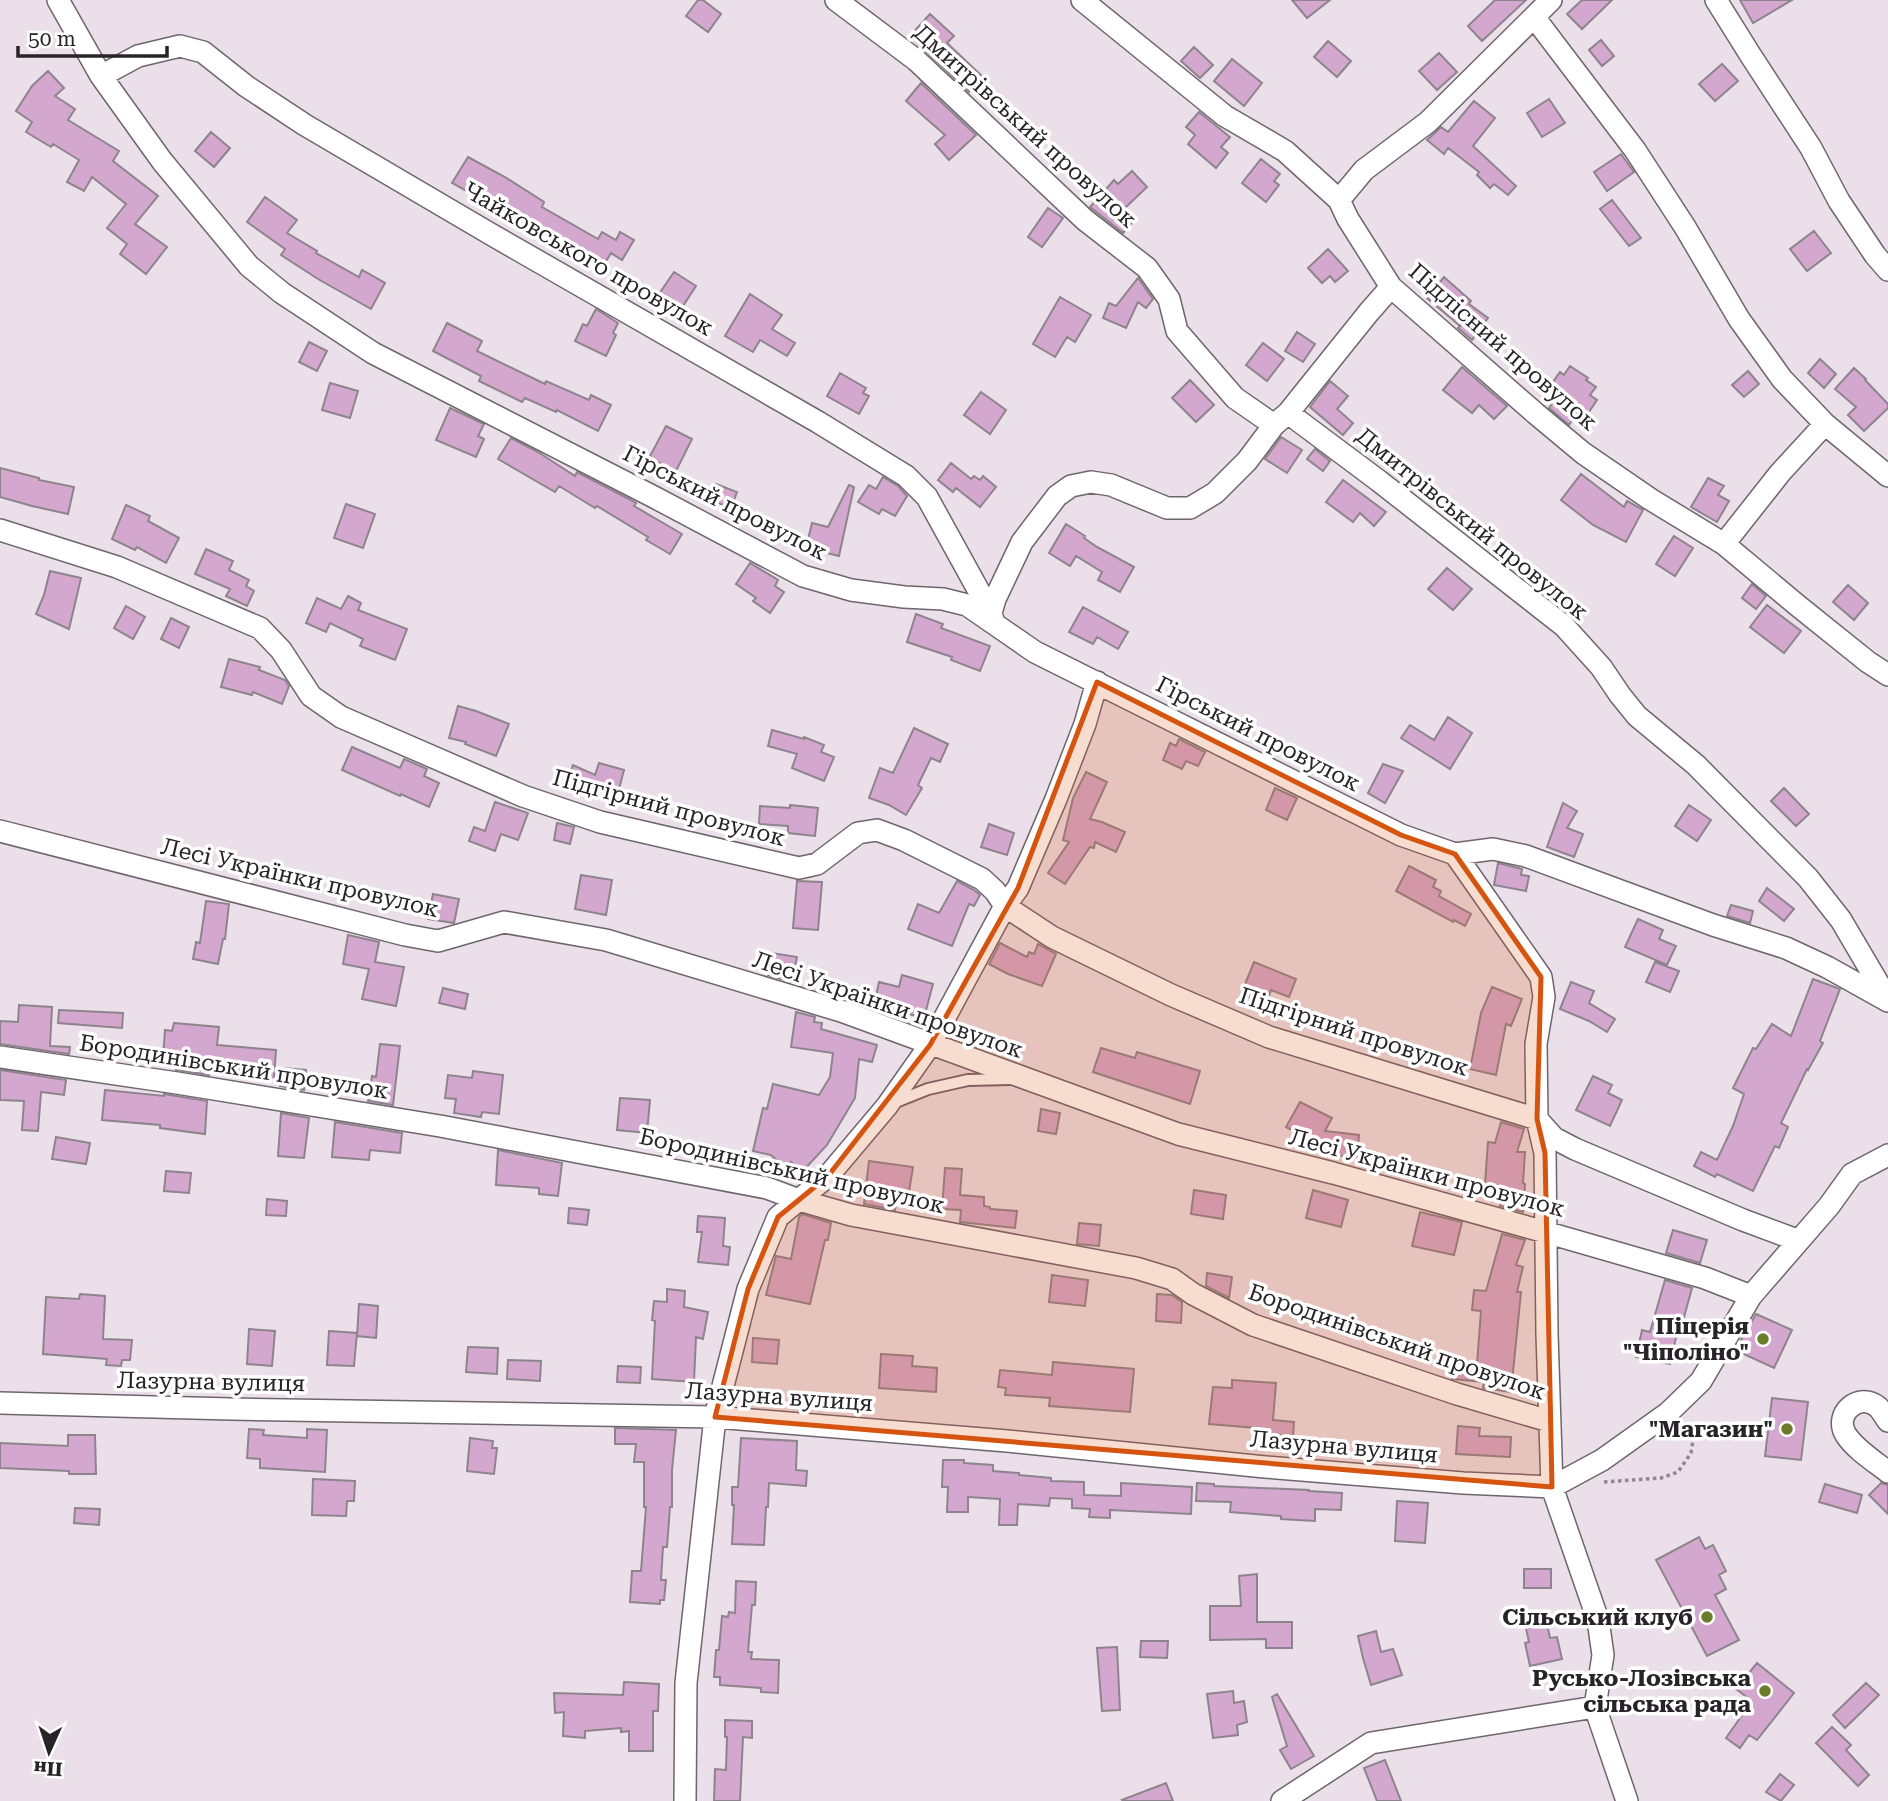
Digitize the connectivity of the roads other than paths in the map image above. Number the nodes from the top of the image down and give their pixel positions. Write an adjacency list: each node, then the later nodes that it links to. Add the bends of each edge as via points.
1 (58, 0): 7 (street, Гірський провулок)
2 (836, 0): 11 (street, Дмитрівський провулок, via 916,60 1085,220 1147,268 1169,299 1177,331 1235,398)
3 (1082, 0): 8 (street, Підлісний провулок, via 1225,117 1285,151)
4 (1551, 0): 6 (street)
5 (1716, 0): 9 (street, via 1811,148 1839,201)
6 (1534, 17): 8 (street, via 1428,122 1364,170); 12 (street, via 1635,149 1739,319 1782,379)
7 (101, 76): 16 (street, Гірський провулок, via 162,162 249,267 373,353 803,576 851,590 943,599); 16 (street, Чайковського провулок, via 138,56 180,46 203,52 306,125 818,422 906,476 927,497)
8 (1339, 200): 10 (street, Підлісний провулок)
9 (1888, 270)
10 (1391, 287): 11 (street); 15 (street, Підлісний провулок, via 1583,453)
11 (1281, 419): 16 (street, via 1215,493 1190,508 1167,509 1111,485 1071,486 1057,496 1022,542 995,598); 22 (street, Дмитрівський провулок, via 1379,481 1564,626 1637,716 1696,765 1808,878 1841,920)
12 (1825, 424): 13 (street); 15 (street)
13 (1888, 477)
14 (0, 530): 21 (street, Підгірний провулок, via 117,567 260,628 281,650 311,696 341,717 523,796 600,822 799,868 817,864 858,833 877,830 982,879)
15 (1724, 544): 17 (street, Підлісний провулок)
16 (992, 618): 18 (street, Гірський провулок, via 1035,652)
17 (1888, 676)
18 (1097, 682): 20 (street, Гірський провулок, via 1401,835); 21 (street, via 1056,799 1018,888)
19 (0, 831): 23 (street, Лесі Українки провулок, via 438,941 504,922 606,940 841,1011)
20 (1455, 854): 22 (street, Гірський провулок, via 1493,849 1526,856 1786,948); 27 (street, via 1541,976 1544,997 1536,1044)
21 (1005, 906): 23 (street); 27 (street, Підгірний провулок, via 1052,937 1269,1037)
22 (1888, 1000)
23 (930, 1045): 25 (street, Лесі Українки провулок); 26 (street)
24 (0, 1057): 29 (street, Бородинівський провулок, via 440,1126 767,1188)
25 (1024, 1079): 26 (lane, via 968,1080 928,1089); 30 (street, Лесі Українки провулок, via 1178,1134)
26 (887, 1106): 29 (street, via 828,1177)
27 (1536, 1119): 30 (street, via 1545,1153); 31 (street, Підгірний провулок, via 1554,1138 1575,1149)
28 (1888, 1155): 31 (street, via 1852,1174)
29 (799, 1200): 34 (street, via 778,1217 748,1289); 35 (street, Бородинівський провулок, via 851,1215 1136,1268 1172,1279 1253,1325)
30 (1545, 1232): 32 (street, Лесі Українки провулок, via 1705,1278); 35 (street)
31 (1797, 1240): 32 (street)
32 (1751, 1296): 38 (street, via 1701,1381 1668,1413 1602,1460)
33 (0, 1403): 34 (street, Лазурна вулиця)
34 (715, 1417): 38 (street, Лазурна вулиця, via 1265,1467); 40 (street, via 686,1684)
35 (1549, 1421): 38 (street)
36 (1888, 1421): 37 (street, via 1879,1408 1860,1401 1844,1413 1842,1423 1856,1446)
37 (1888, 1472)
38 (1552, 1487): 39 (street, via 1598,1619 1603,1655)
39 (1595, 1707): 41 (street, via 1371,1742); 42 (street)
40 (685, 1801)
41 (1282, 1801)
42 (1627, 1801)

